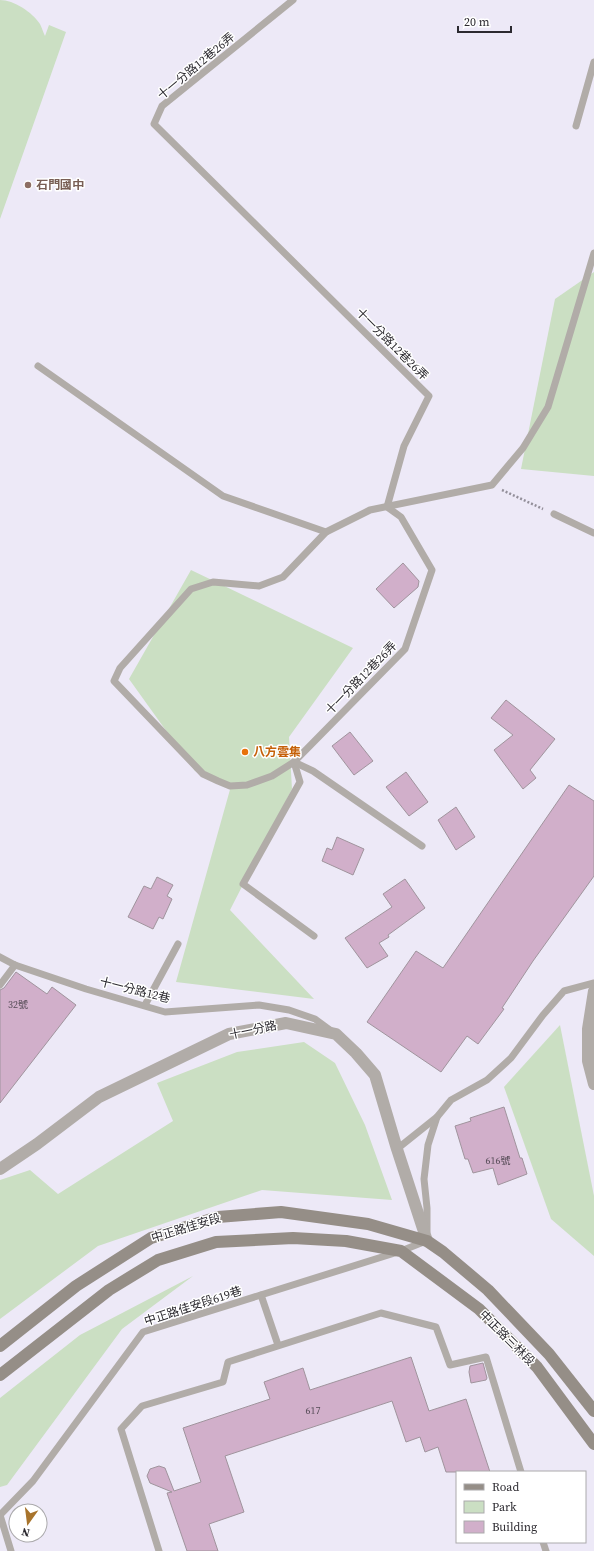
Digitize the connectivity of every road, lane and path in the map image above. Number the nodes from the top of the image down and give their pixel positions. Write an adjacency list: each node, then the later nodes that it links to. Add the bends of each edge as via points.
1 (293, 0): 7 (lane, 十一分路12巷26弄, via 162,106 154,124 430,396 404,446)
2 (594, 62): 3 (lane)
3 (576, 126)
4 (594, 253): 6 (lane, via 548,407 523,448)
5 (38, 366): 9 (lane, via 223,496)
6 (492, 485): 7 (lane); 8 (path)
7 (386, 507): 9 (lane, via 370,510); 11 (lane, 十一分路12巷26弄, via 401,517 432,570 405,649)
8 (554, 514): 10 (lane)
9 (326, 532): 11 (lane, 十一分路12巷26弄, via 283,577 259,586 213,582 191,589 120,668 114,681 203,774 218,781 230,786 247,785 272,776)
10 (594, 533)
11 (294, 762): 12 (lane, via 313,771); 13 (lane, via 300,782 243,884)
12 (422, 846)
13 (314, 936)
14 (178, 944): 20 (lane)
15 (0, 956): 16 (lane, 十一分路12巷)
16 (15, 965): 18 (lane); 20 (lane, 十一分路12巷, via 86,990)
17 (594, 983): 23 (lane, via 564,991 511,1058 488,1080 451,1100)
18 (0, 985)
19 (594, 991): 22 (street, via 588,1029 588,1061)
20 (145, 1005): 21 (lane, 十一分路12巷, via 165,1012 259,1005 289,1010 315,1019)
21 (336, 1034): 24 (street, via 375,1075); 25 (street, 十一分路, via 286,1023 228,1034 99,1097)
22 (594, 1084)
23 (437, 1117): 24 (lane); 26 (lane, via 428,1145 424,1179)
24 (397, 1149): 26 (street)
25 (0, 1169)
26 (427, 1241): 27 (lane, 中正路佳安段619巷); 30 (main road, 中正路佳安段, via 368,1224 280,1212 218,1217 151,1238 76,1286); 32 (main road, 中正路三林段, via 488,1290 549,1354)
27 (401, 1251): 28 (lane, 中正路佳安段619巷); 31 (main road, 中正路佳安段, via 346,1241 293,1238 216,1242 158,1260 109,1290); 33 (main road, 中正路三林段, via 479,1309 537,1367)
28 (261, 1295): 29 (lane); 35 (lane, 中正路佳安段619巷, via 143,1332 33,1481)
29 (278, 1345): 34 (lane, via 381,1313 436,1327 450,1365 486,1357); 37 (lane, via 228,1362 223,1382 142,1406 120,1429)
30 (0, 1346)
31 (0, 1375)
32 (594, 1411)
33 (594, 1444)
34 (521, 1471)
35 (0, 1515): 36 (lane)
36 (11, 1551)
37 (159, 1551)

